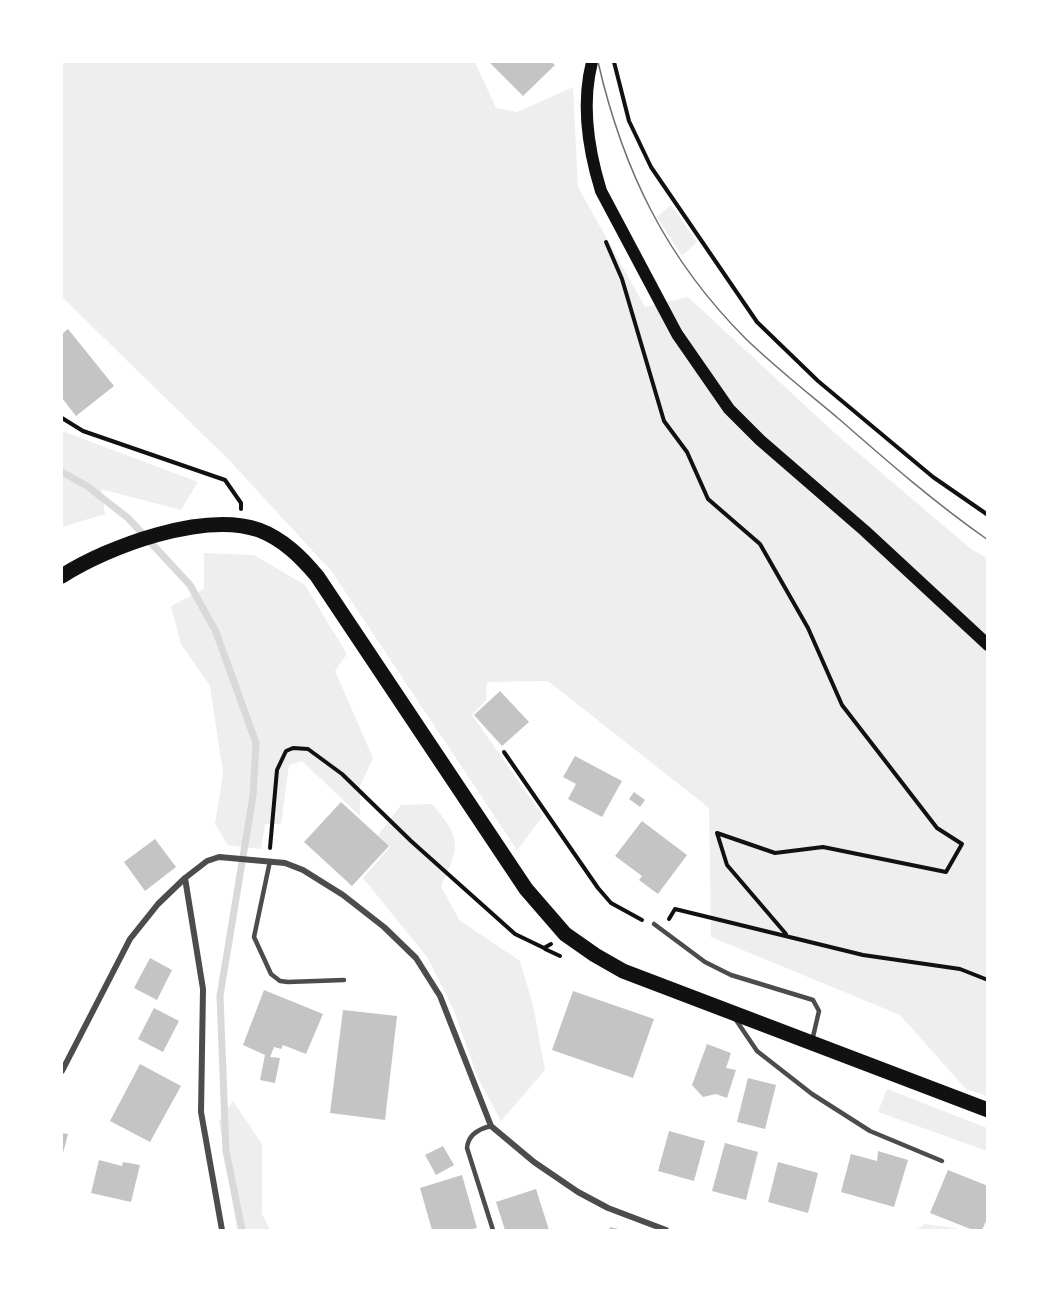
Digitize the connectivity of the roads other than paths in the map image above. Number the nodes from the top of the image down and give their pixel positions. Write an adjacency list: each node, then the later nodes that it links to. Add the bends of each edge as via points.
1 (585, 62): 3 (street)
2 (592, 62): 3 (main road)
3 (588, 76): 5 (main road, via 586,125 601,191 677,334 729,409)
4 (62, 576): 10 (main road, via 104,552 200,526 241,525 276,538 316,576 526,889 565,934 623,971)
5 (987, 645)
6 (270, 861): 7 (street, via 212,858); 9 (lane, via 255,937 271,974 288,982); 14 (street, via 292,866 323,881 384,927 416,958 440,996)
7 (185, 878): 12 (street, via 130,939); 16 (street, via 203,989 201,1112)
8 (654, 924): 11 (lane, via 705,962 731,975 813,1000 819,1011)
9 (344, 981)
10 (733, 1015): 11 (main road); 15 (lane, via 757,1051 812,1094 870,1131)
11 (811, 1044): 13 (main road)
12 (62, 1071)
13 (987, 1110)
14 (491, 1126): 17 (lane, via 477,1130 467,1148); 18 (street, via 578,1192)
15 (942, 1161)
16 (222, 1230)
17 (493, 1230)
18 (666, 1230)

